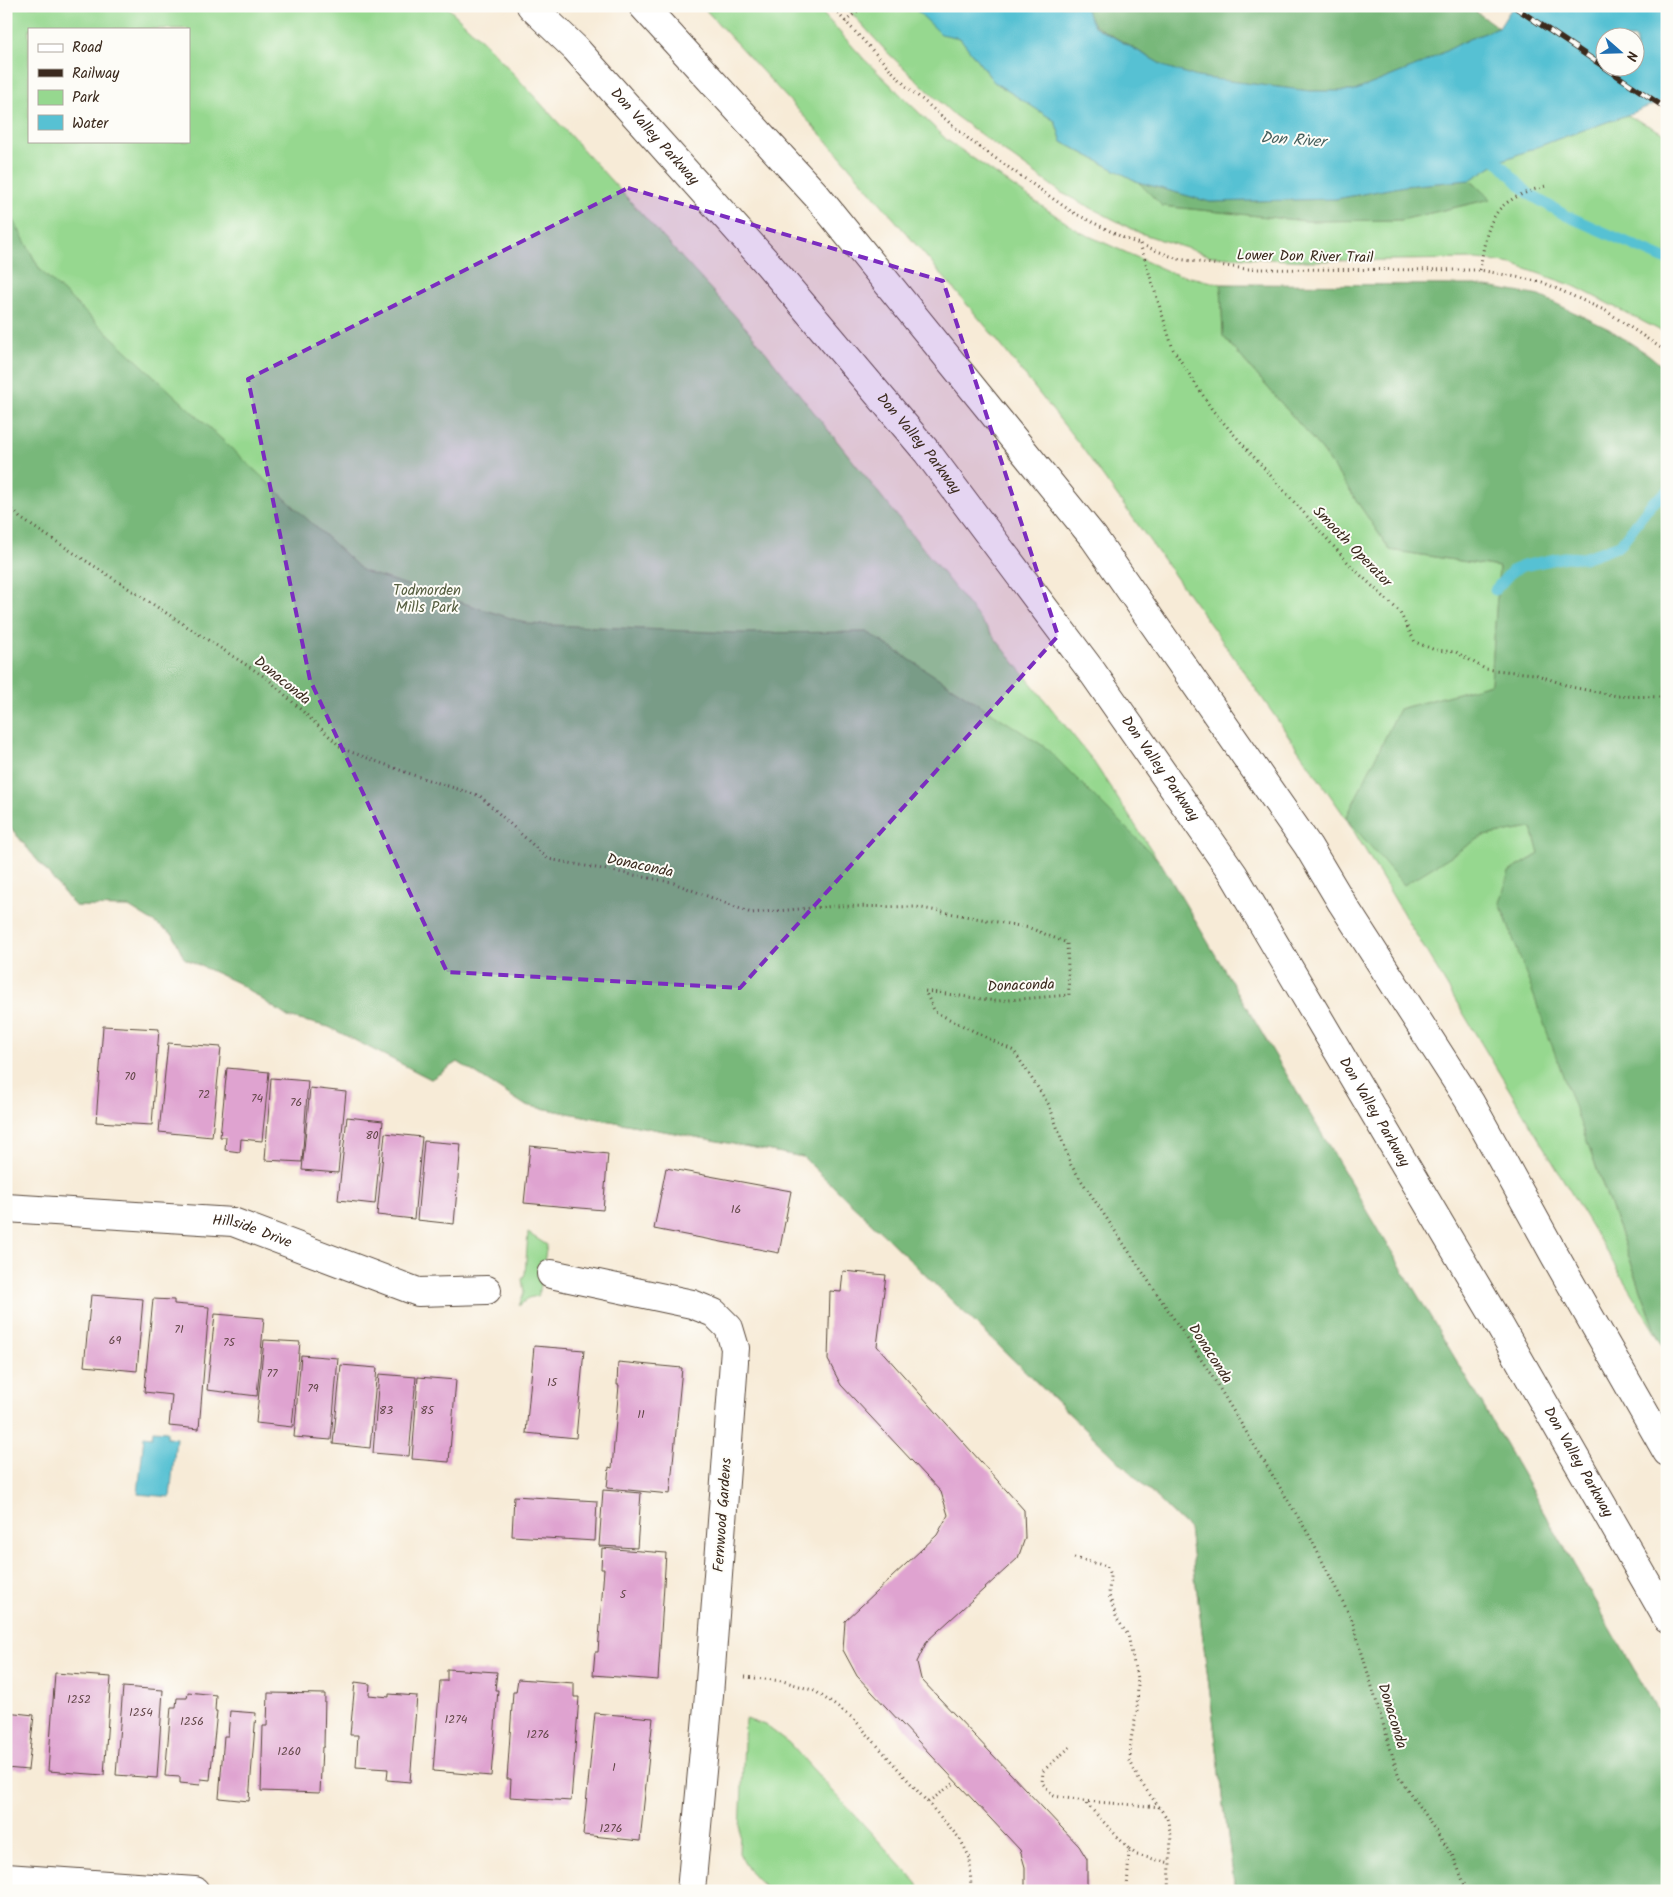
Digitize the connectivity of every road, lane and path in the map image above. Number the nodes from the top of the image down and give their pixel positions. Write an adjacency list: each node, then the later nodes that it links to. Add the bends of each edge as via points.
1 (531, 6): 17 (main road, Don Valley Parkway, via 575,48 769,265 920,444 1098,681 1234,875 1488,1305)
2 (642, 6): 15 (main road, via 816,195 1094,538 1308,846 1470,1102)
3 (831, 6): 5 (path, Lower Don River Trail)
4 (863, 6): 5 (path)
5 (845, 22): 7 (path, Lower Don River Trail, via 905,85 972,142 1072,212)
6 (1546, 186): 8 (path, via 1522,193 1499,210 1485,241)
7 (1140, 244): 8 (path, Lower Don River Trail, via 1178,259 1246,269); 11 (path, Smooth Operator, via 1173,349 1213,412 1354,568 1399,611 1415,642 1435,650 1456,652 1485,669 1535,674 1571,687 1617,696 1662,698)
8 (1480, 270): 9 (path, Lower Don River Trail, via 1542,282 1606,311)
9 (1667, 352)
10 (6, 502): 33 (path, Donaconda, via 20,518 268,679 343,749 480,796 548,859 671,882 751,913 837,906 916,907 1030,928 1067,942 1069,995 996,1001 926,991 935,1012 1014,1051 1049,1105 1071,1165 1212,1376 1309,1535 1352,1620 1399,1777 1454,1858)
11 (1667, 702)
12 (6, 1208): 14 (main road, Hillside Drive, via 232,1222 418,1292)
13 (551, 1274): 29 (main road, Fernwood Gardens, via 714,1313 729,1328 735,1348)
14 (487, 1290)
15 (1667, 1452)
16 (1074, 1558): 23 (path, via 1107,1566 1109,1594 1117,1618 1128,1636 1138,1683 1130,1761 1139,1780)
17 (1667, 1618)
18 (745, 1677): 22 (path, via 783,1681 815,1691 854,1719)
19 (1070, 1747): 21 (path, via 1043,1771 1042,1783 1054,1796)
20 (956, 1782): 22 (path)
21 (1084, 1801): 23 (path); 24 (path)
22 (928, 1802): 30 (path, via 960,1839 970,1858)
23 (1160, 1807): 25 (path, via 1171,1835)
24 (1129, 1849): 25 (path, via 1137,1855); 31 (path)
25 (1170, 1863): 32 (path)
26 (6, 1878): 27 (main road)
27 (156, 1890): 28 (main road)
28 (195, 1891)
29 (692, 1891)
30 (971, 1891)
31 (1127, 1891)
32 (1169, 1891)
33 (1467, 1891)

